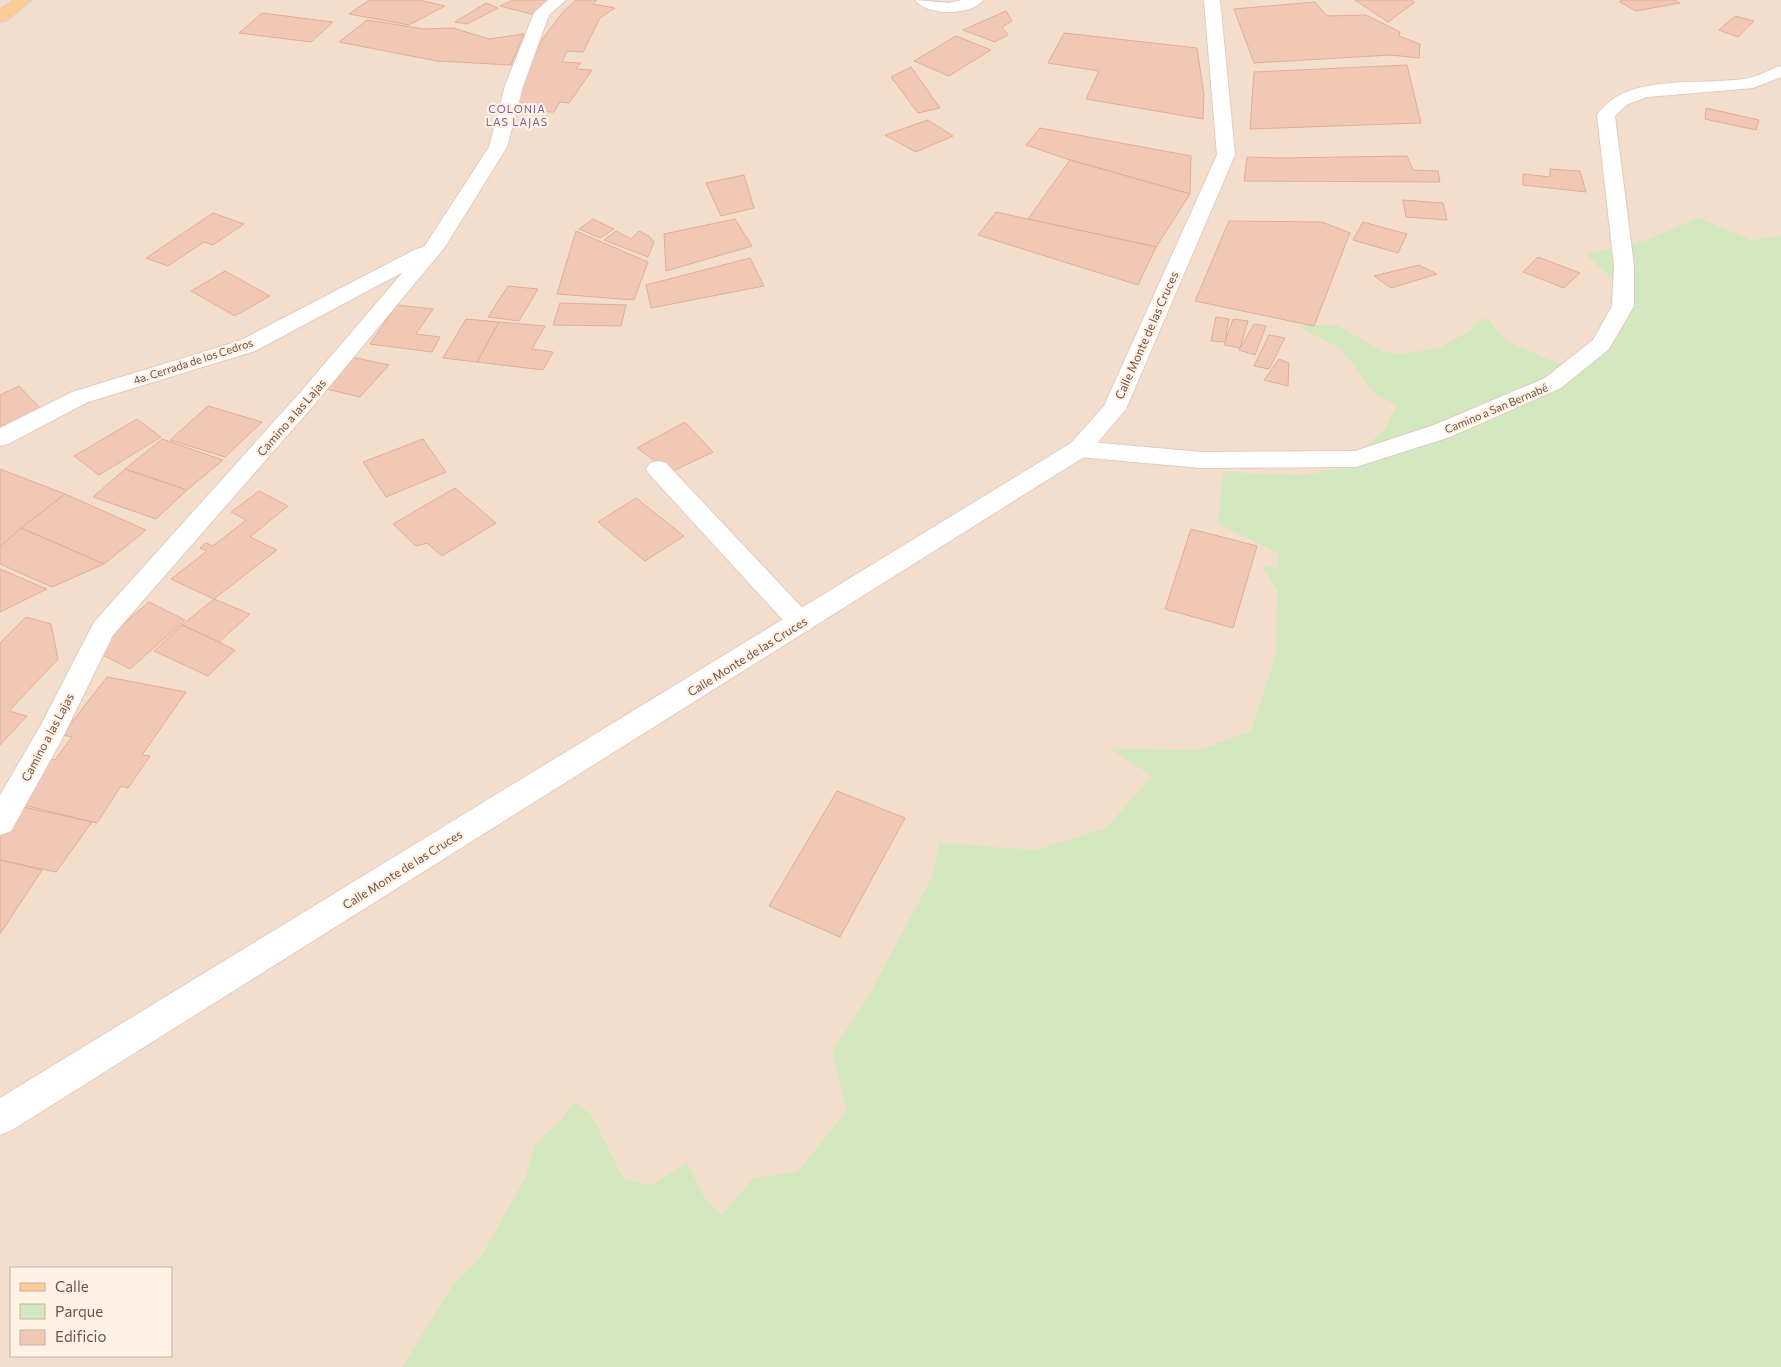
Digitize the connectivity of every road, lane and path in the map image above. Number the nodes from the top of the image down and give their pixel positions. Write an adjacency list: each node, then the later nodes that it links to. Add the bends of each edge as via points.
1 (24, 0): 6 (main road)
2 (558, 0): 8 (street, Camino a las Lajas, via 542,13 514,86 498,147)
3 (923, 0): 5 (street, via 941,8)
4 (1212, 0): 10 (street, Calle Monte de las Cruces, via 1226,155 1114,409)
5 (972, 2)
6 (0, 18)
7 (1781, 71): 10 (street, Camino a San Bernabé, via 1753,83 1644,92 1620,101 1606,115 1624,266 1623,306 1601,344 1553,383 1442,431 1356,459 1201,460)
8 (435, 247): 9 (street, 4a. Cerrada de los Cedros, via 247,346 80,397); 13 (street, Camino a las Lajas, via 305,401 103,629 51,733)
9 (0, 438)
10 (1079, 448): 12 (street, Calle Monte de las Cruces)
11 (658, 470): 12 (street)
12 (801, 622): 14 (street, Calle Monte de las Cruces)
13 (0, 822)
14 (0, 1118)

